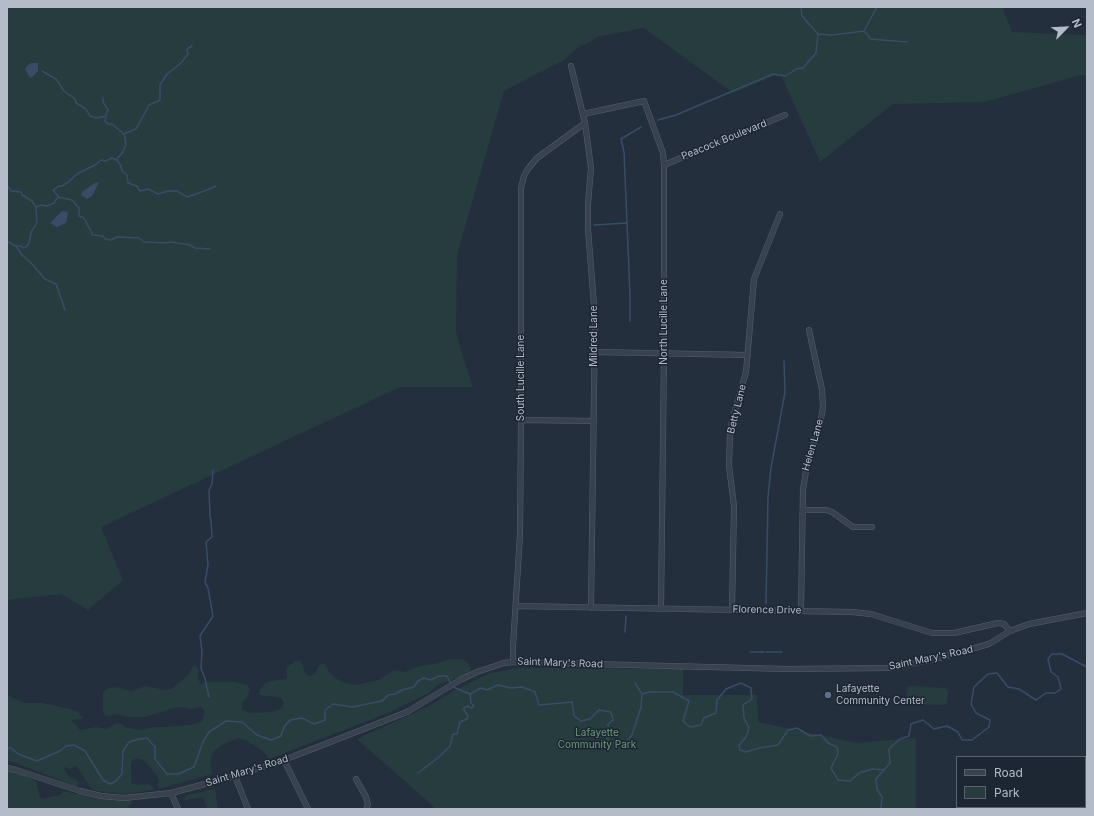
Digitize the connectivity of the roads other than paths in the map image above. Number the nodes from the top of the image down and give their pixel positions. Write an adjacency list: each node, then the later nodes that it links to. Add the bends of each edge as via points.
1 (571, 66): 2 (street, Mildred Lane)
2 (583, 114): 4 (street, Mildred Lane); 5 (street, North Lucille Lane, via 644,101 662,149)
3 (785, 115): 5 (street, Peacock Boulevard)
4 (585, 123): 8 (street, Mildred Lane, via 591,168 588,229 594,301); 11 (street, South Lucille Lane, via 537,158 522,181)
5 (664, 165): 9 (street, North Lucille Lane)
6 (780, 214): 10 (street, Betty Lane, via 754,279)
7 (809, 330): 13 (street, Helen Lane, via 822,390 823,407 820,425 806,467)
8 (594, 352): 9 (street); 12 (street, Mildred Lane)
9 (664, 353): 10 (street); 17 (street, North Lucille Lane)
10 (748, 355): 18 (street, Betty Lane, via 745,379 731,427 729,450 734,506)
11 (522, 420): 12 (street); 15 (street, South Lucille Lane)
12 (593, 421): 16 (street, Mildred Lane)
13 (803, 510): 14 (street, via 826,510 852,527); 19 (street, Helen Lane)
14 (872, 527)
15 (516, 606): 16 (street, Florence Drive); 22 (street, South Lucille Lane)
16 (591, 608): 17 (street, Florence Drive)
17 (661, 609): 18 (street, Florence Drive)
18 (732, 610): 19 (street, Florence Drive)
19 (801, 611): 21 (street, Florence Drive, via 871,614 932,634 954,633 998,623 1004,624)
20 (1087, 613): 21 (street, Saint Mary's Road, via 1029,624)
21 (1010, 631): 22 (street, Saint Mary's Road, via 989,644 890,668 787,669)
22 (513, 662): 23 (street, Saint Mary's Road, via 490,667 460,680 398,716)
23 (284, 760): 25 (street, Saint Mary's Road); 30 (street)
24 (7, 768): 27 (street, Saint Mary's Road, via 101,796 124,798)
25 (235, 776): 27 (street, Saint Mary's Road); 29 (street)
26 (356, 779): 31 (street, via 366,797)
27 (171, 793): 28 (street)
28 (178, 809)
29 (248, 809)
30 (308, 809)
31 (366, 809)

